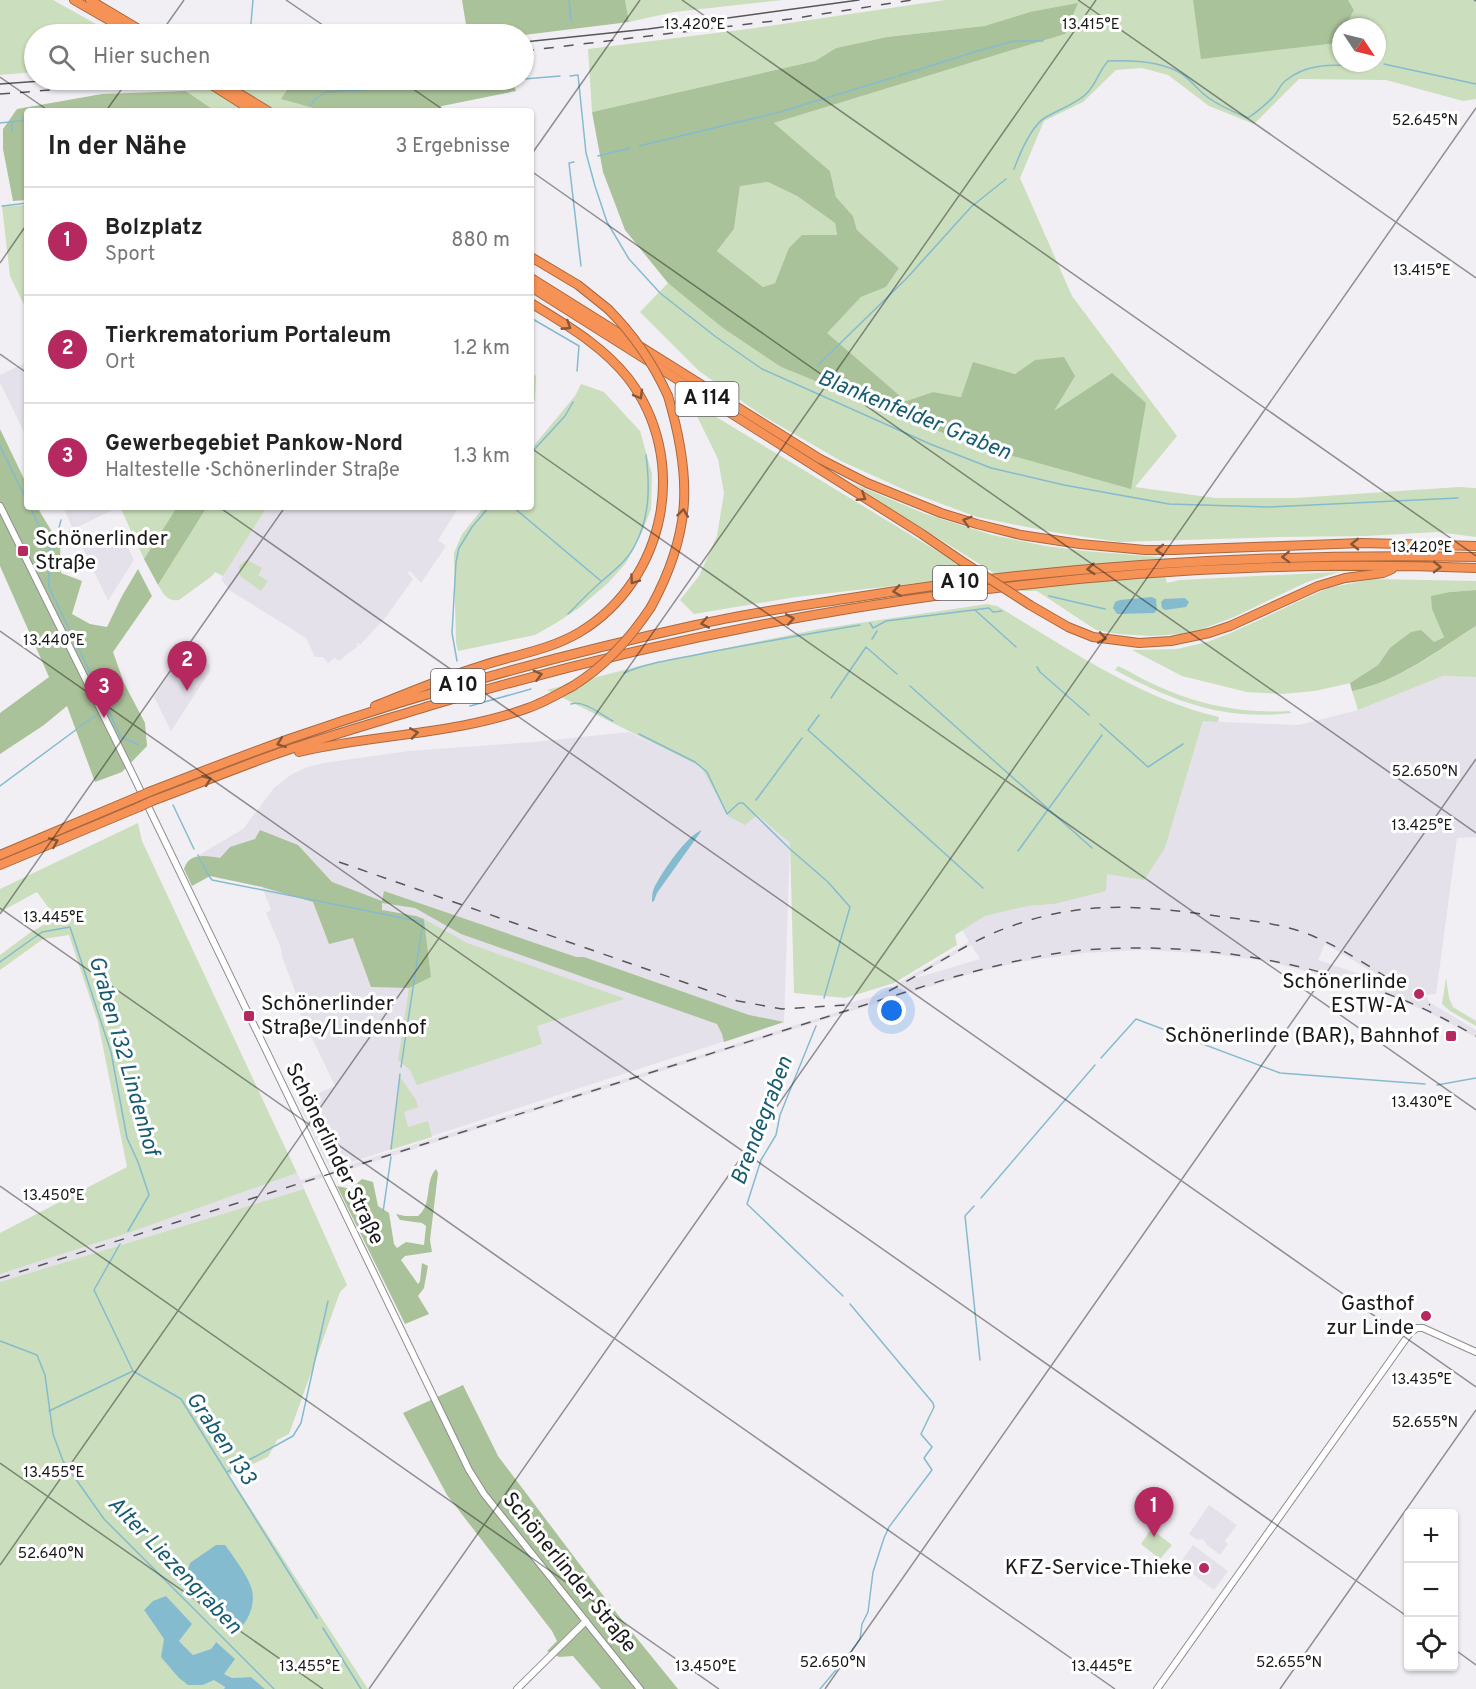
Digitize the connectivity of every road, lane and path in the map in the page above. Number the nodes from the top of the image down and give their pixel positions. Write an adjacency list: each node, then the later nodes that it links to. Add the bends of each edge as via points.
1 (74, 0): 3 (highway)
2 (90, 0): 4 (highway)
3 (116, 24)
4 (130, 24)
5 (220, 90): 7 (highway)
6 (234, 90): 8 (highway)
7 (248, 108)
8 (263, 108)
9 (534, 259): 20 (highway, one-way to 9, bridge, via 477,722 527,708 587,677 633,633 651,607 680,535 684,503 681,446 668,396 643,349 608,309 578,285)
10 (534, 280): 13 (highway, A 114)
11 (534, 288): 13 (highway, A 114)
12 (534, 305): 19 (highway, one-way to 19, via 608,356 648,410 656,431 663,477 663,502 648,554 617,601 580,632 554,645 453,675)
13 (817, 462): 15 (highway, one-way to 13, via 1362,543 1155,550 1080,544 1021,535 941,513); 17 (highway, one-way to 17, bridge, via 1030,605 1093,637 1138,643 1188,639 1230,626 1318,586)
14 (0, 506): 24 (main road, Schönerlinder Straße, via 469,1470)
15 (1476, 546)
16 (1476, 557): 19 (highway, A 10, one-way to 19, via 1333,556 1171,562 888,592 699,624 471,682)
17 (1399, 567): 18 (highway, A 10, one-way to 18); 20 (highway, A 10, one-way to 17, via 588,662 843,610 991,589 1123,576 1257,568)
18 (1476, 568)
19 (336, 724): 21 (highway, A 10, one-way to 21, bridge, via 149,792)
20 (274, 754): 22 (highway, A 10, one-way to 20, bridge)
21 (0, 855)
22 (0, 865)
23 (1476, 1352): 27 (main road, via 1428,1329 1417,1328 1410,1333)
24 (586, 1622): 25 (main road); 26 (main road, Schönerlinder Straße)
25 (517, 1689)
26 (640, 1689)
27 (1156, 1689)

